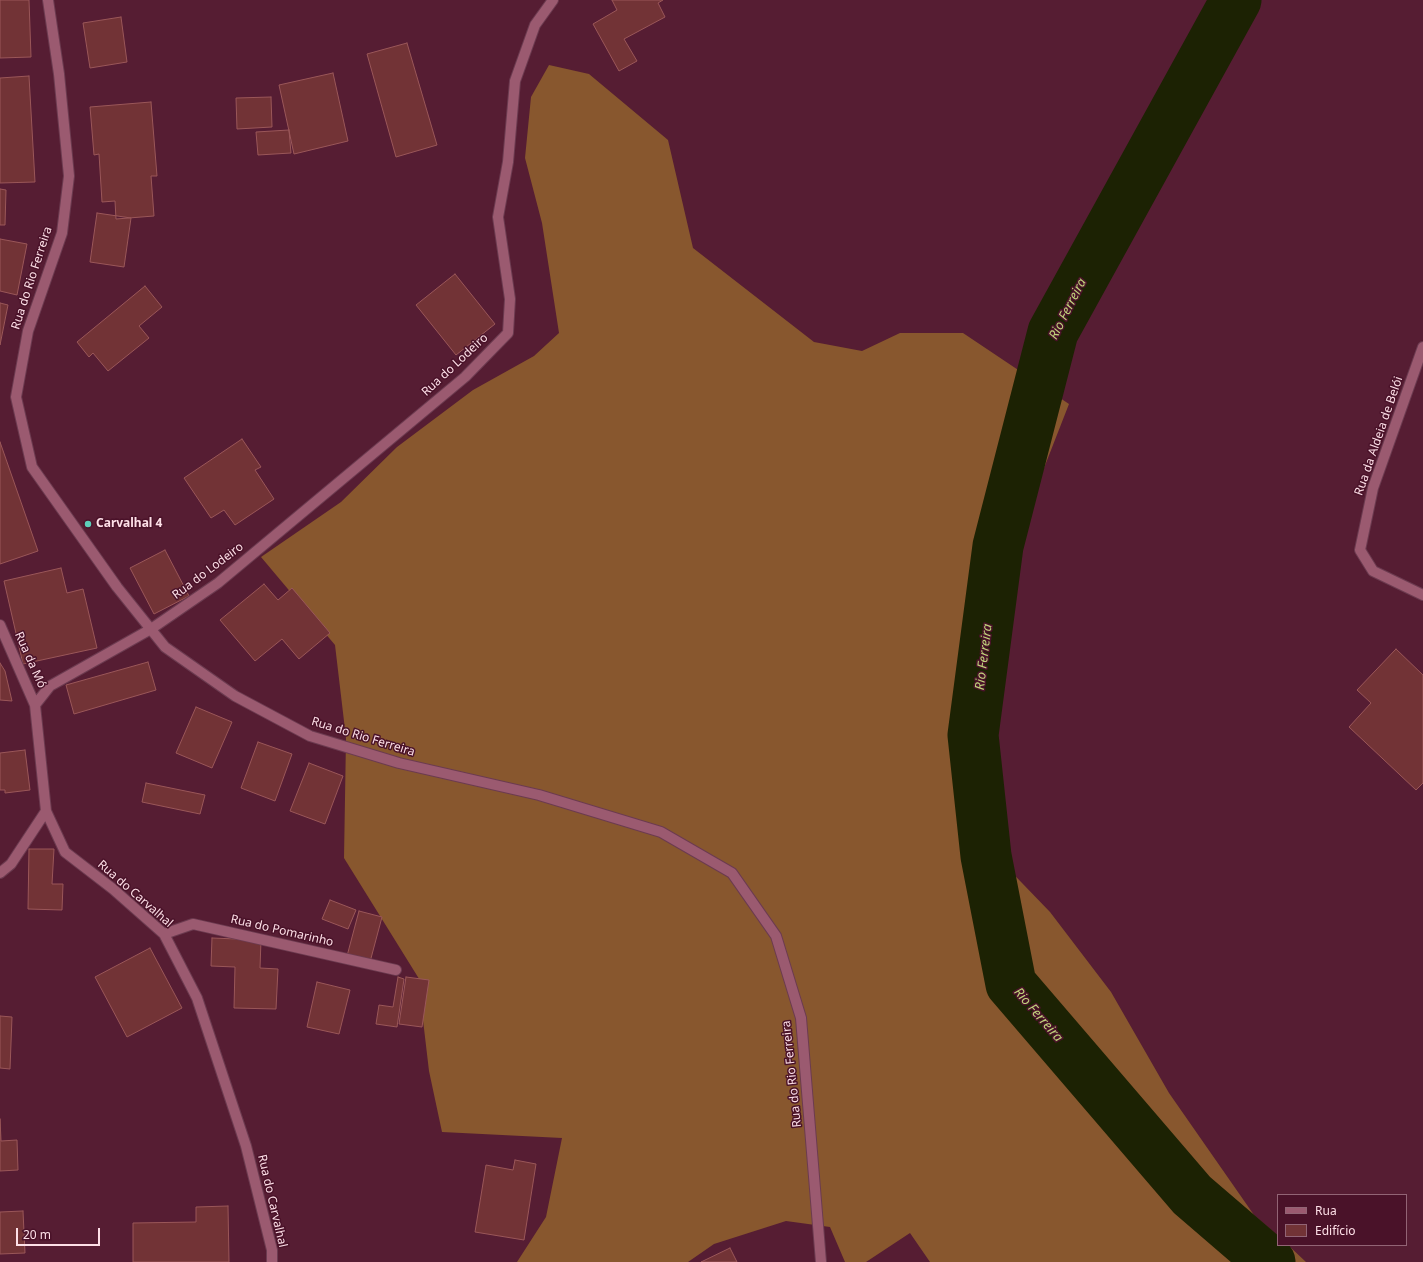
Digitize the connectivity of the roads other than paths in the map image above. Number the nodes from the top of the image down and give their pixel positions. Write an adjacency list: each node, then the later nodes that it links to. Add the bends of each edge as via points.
1 (48, 0): 6 (street, Rua do Rio Ferreira, via 59,74 69,176 62,233 28,331 16,397 32,468 117,587)
2 (553, 0): 6 (street, Rua do Lodeiro, via 534,25 515,81 508,162 498,217 510,299 508,333 465,377 334,487 218,583)
3 (1423, 347): 4 (street, Rua da Aldeia de Belói, via 1373,488 1360,550 1373,571)
4 (1423, 595)
5 (0, 625): 7 (street, Rua da Mó)
6 (151, 629): 7 (street, via 50,686); 13 (street, Rua do Rio Ferreira, via 165,647 235,696 310,736 399,763 539,794 661,832 732,873 776,936 800,1018)
7 (36, 705): 8 (street, Rua do Carvalhal)
8 (46, 811): 9 (street, via 11,864); 10 (street, Rua do Carvalhal, via 65,852 113,889)
9 (0, 873)
10 (164, 934): 11 (street, Rua do Pomarinho, via 192,924); 12 (street, Rua do Carvalhal, via 198,998 239,1124 272,1250)
11 (396, 970)
12 (272, 1262)
13 (821, 1262)

